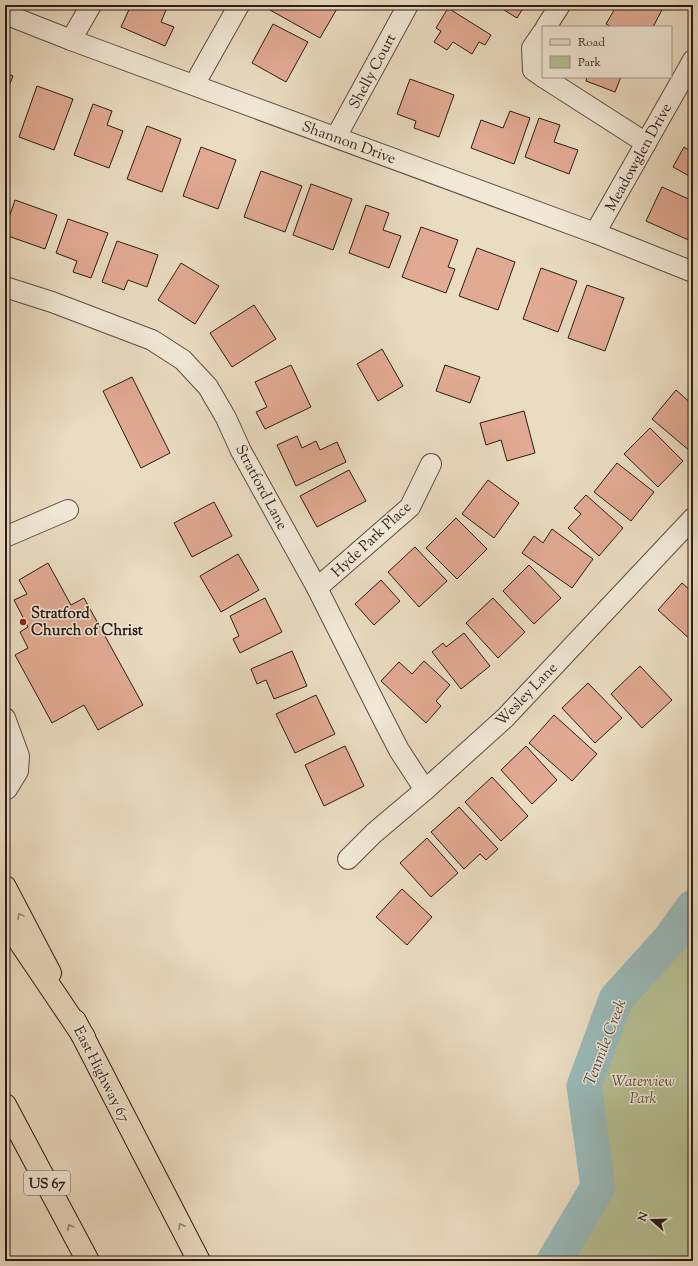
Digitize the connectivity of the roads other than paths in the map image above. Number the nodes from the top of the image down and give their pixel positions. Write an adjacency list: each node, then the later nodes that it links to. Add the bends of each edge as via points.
1 (91, 5): 8 (street)
2 (239, 5): 12 (street)
3 (408, 5): 13 (street, Shelly Court)
4 (560, 5): 6 (street)
5 (5, 14): 8 (street, Shannon Drive)
6 (547, 26)
7 (542, 33): 10 (street, via 532,48 533,70)
8 (71, 40): 12 (street, Shannon Drive)
9 (693, 60): 14 (street, Meadowglen Drive)
10 (542, 76)
11 (545, 78): 14 (street)
12 (195, 85): 13 (street, Shannon Drive)
13 (336, 137): 15 (street, Shannon Drive)
14 (646, 143): 15 (street, Meadowglen Drive)
15 (595, 233): 16 (street, Shannon Drive)
16 (693, 272)
17 (5, 287): 22 (street, Stratford Lane, via 152,340 183,360 208,387)
18 (431, 464): 22 (street, Hyde Park Place, via 410,507)
19 (68, 510): 21 (street)
20 (693, 518): 25 (street, Wesley Lane, via 505,718)
21 (5, 537)
22 (317, 588): 25 (street, Stratford Lane, via 399,750)
23 (5, 718): 24 (street, via 19,756 18,771)
24 (5, 790)
25 (425, 790): 26 (street, Wesley Lane, via 374,833)
26 (348, 859)
27 (5, 887): 29 (main road, East Highway 67, one-way to 27)
28 (5, 920): 29 (main road)
29 (84, 1037): 32 (main road, East Highway 67, one-way to 29)
30 (5, 1105): 31 (main road, US 67, one-way to 30)
31 (88, 1261)
32 (199, 1261)

